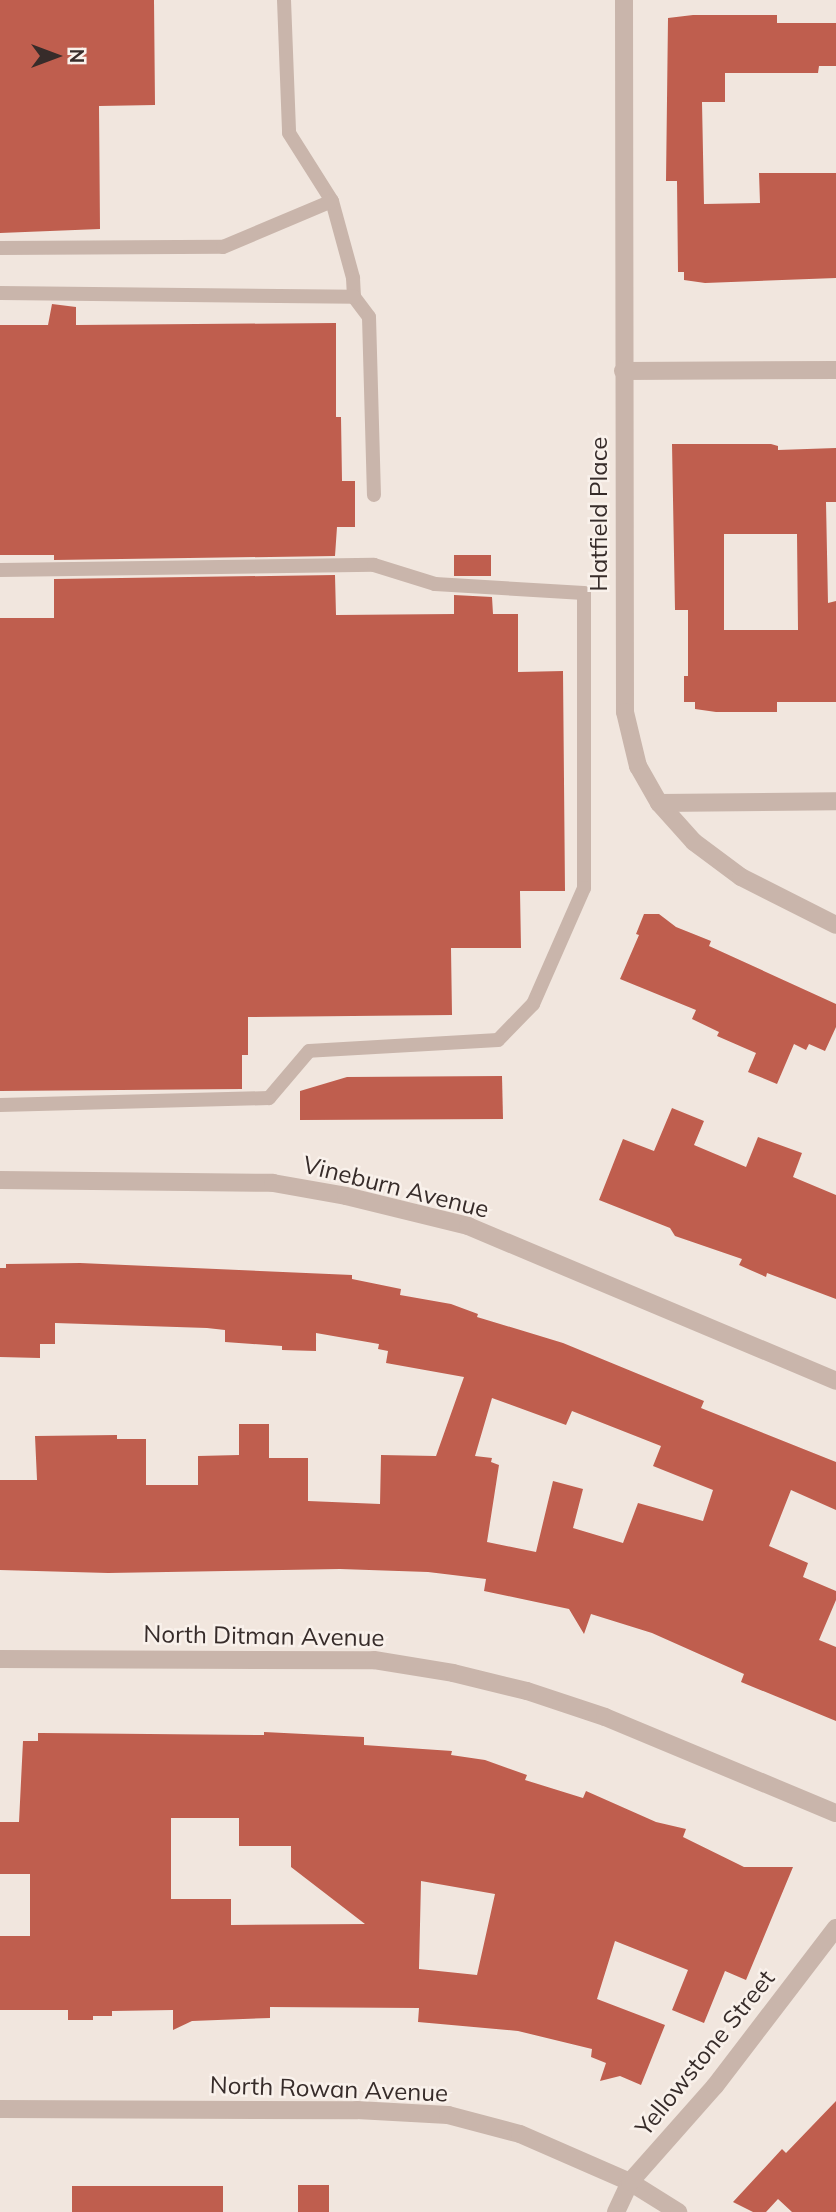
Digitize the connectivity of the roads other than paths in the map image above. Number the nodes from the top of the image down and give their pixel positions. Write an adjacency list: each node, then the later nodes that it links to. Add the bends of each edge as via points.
1 (284, 0): 3 (lane, via 289,133)
2 (624, 0): 8 (street, Hatfield Place)
3 (332, 201): 4 (lane, via 223,247); 6 (lane)
4 (0, 248)
5 (0, 293): 6 (lane)
6 (354, 297): 9 (lane, via 369,317)
7 (836, 370): 8 (street)
8 (623, 371): 12 (street, Hatfield Place, via 625,712 638,766)
9 (374, 495)
10 (0, 570): 14 (lane, via 374,565 435,584 584,593 584,888 533,1004 498,1040 309,1051 269,1098)
11 (836, 801): 12 (street)
12 (659, 803): 13 (street, Hatfield Place, via 694,842 741,877)
13 (836, 925)
14 (0, 1105)
15 (0, 1181): 16 (street, Vineburn Avenue, via 272,1183 346,1196 468,1226)
16 (836, 1381)
17 (0, 1658): 18 (street, North Ditman Avenue, via 374,1660 440,1671 527,1691 605,1717)
18 (836, 1813)
19 (836, 1928): 21 (street, Yellowstone Street, via 715,2086)
20 (0, 2109): 21 (street, North Rowan Avenue, via 357,2109 448,2115 520,2134)
21 (630, 2182): 22 (street, Yellowstone Street); 23 (street, North Rowan Avenue)
22 (616, 2212)
23 (678, 2212)

